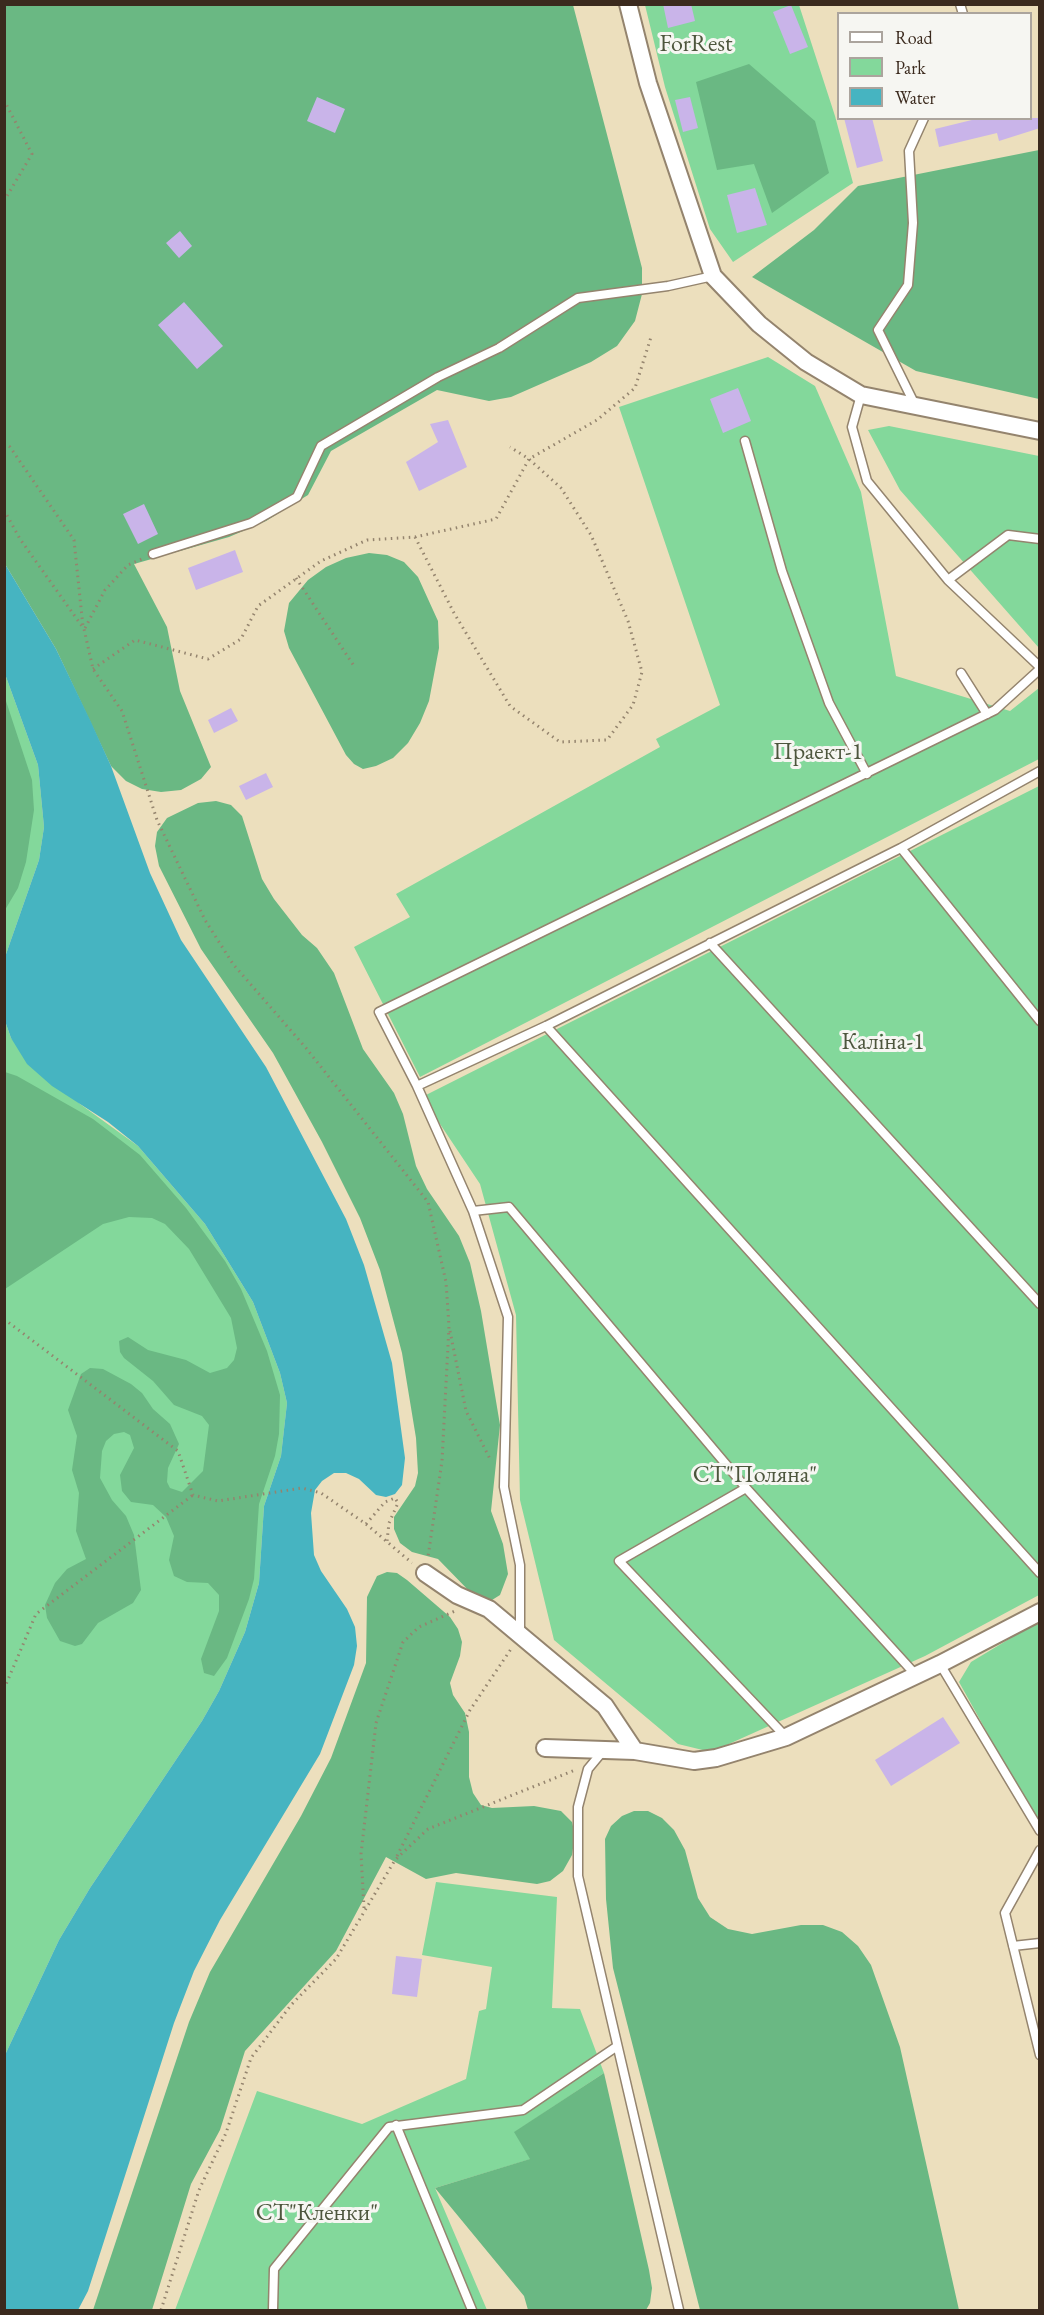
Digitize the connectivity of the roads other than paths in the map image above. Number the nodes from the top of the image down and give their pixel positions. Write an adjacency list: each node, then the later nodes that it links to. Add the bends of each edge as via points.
1 (628, 4): 3 (street, via 648,83)
2 (923, 120): 5 (lane, via 909,151 914,223 908,285 878,330)
3 (713, 276): 4 (street, via 759,324 806,363); 9 (lane, via 578,298 499,348 438,377 321,446 297,497 251,524)
4 (861, 395): 5 (street); 10 (lane, via 852,427 867,481)
5 (916, 405): 6 (street)
6 (1040, 431)
7 (745, 441): 15 (lane, via 782,571 828,703)
8 (1040, 539): 10 (lane, via 1008,535)
9 (153, 554)
10 (948, 579): 11 (lane)
11 (1040, 668): 13 (lane)
12 (961, 673): 13 (lane)
13 (987, 714): 15 (lane)
14 (1040, 771): 16 (lane)
15 (867, 774): 20 (lane, via 379,1012)
16 (901, 848): 17 (lane); 18 (lane)
17 (710, 943): 19 (lane); 22 (lane)
18 (1040, 1021)
19 (546, 1026): 20 (lane); 25 (lane)
20 (417, 1086): 21 (lane)
21 (473, 1211): 23 (lane, via 509,1207); 27 (lane, via 508,1317 504,1487 520,1565)
22 (1040, 1304)
23 (747, 1488): 29 (lane); 30 (lane, via 619,1562)
24 (425, 1573): 27 (street, via 457,1595 480,1604)
25 (1040, 1573)
26 (1040, 1612): 28 (street)
27 (520, 1636): 33 (street, via 605,1706)
28 (940, 1664): 29 (street); 34 (lane)
29 (915, 1674): 30 (street)
30 (786, 1737): 33 (street, via 704,1761)
31 (545, 1748): 32 (street)
32 (607, 1748): 33 (street); 38 (lane, via 591,1763 585,1776 578,1807 578,1876)
33 (635, 1751)
34 (1040, 1831)
35 (1040, 1850): 37 (lane, via 1005,1913)
36 (1040, 1943): 37 (lane)
37 (1013, 1946): 39 (lane)
38 (616, 2047): 40 (lane, via 523,2110); 43 (lane)
39 (1040, 2055)
40 (396, 2126): 41 (lane, via 389,2127 274,2269); 42 (lane)
41 (273, 2310)
42 (472, 2310)
43 (679, 2310)

